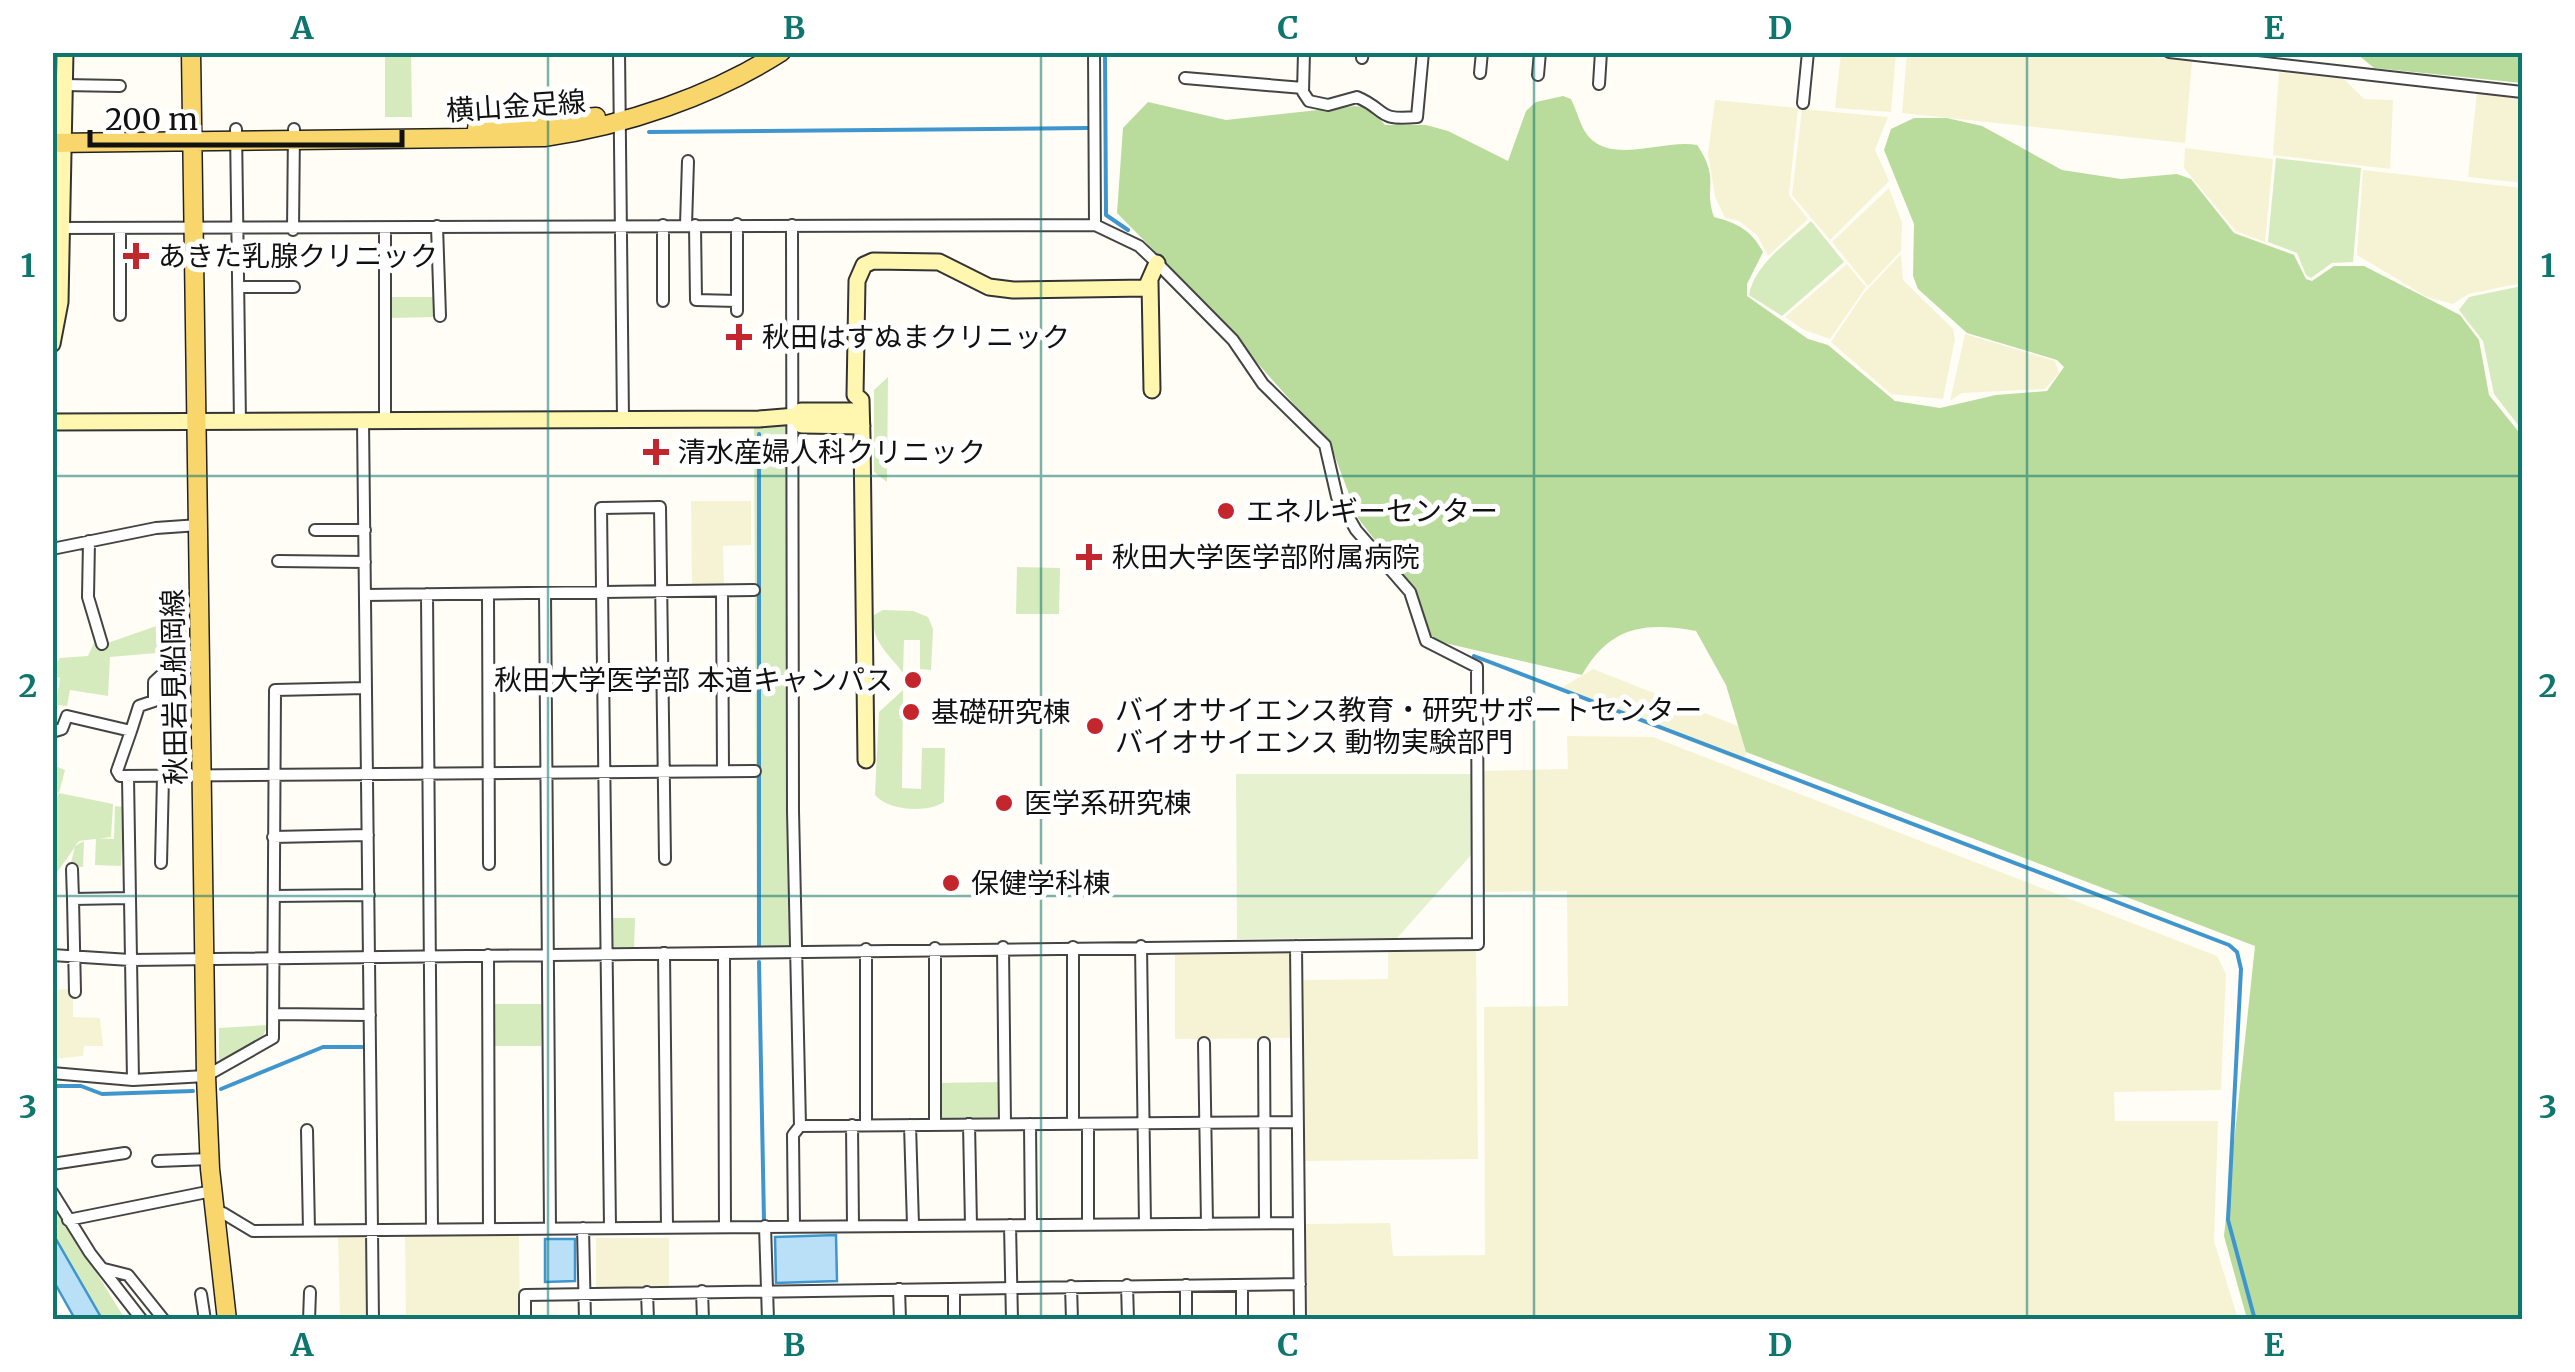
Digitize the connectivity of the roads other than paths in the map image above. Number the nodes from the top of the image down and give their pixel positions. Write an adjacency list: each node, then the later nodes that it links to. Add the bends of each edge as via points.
1 (65, 52): 15 (street)
2 (192, 52): 26 (main road, 秋田岩見船岡線)
3 (619, 52): 23 (street)
4 (781, 52): 23 (main road, 横山金足線, via 728,82)
5 (1094, 52): 34 (street)
6 (1304, 52): 19 (street)
7 (1424, 52): 19 (street, via 1417,117 1382,117 1357,97 1318,106)
8 (1482, 52): 13 (street)
9 (1540, 52): 14 (street)
10 (1601, 52): 17 (street)
11 (1808, 52): 21 (street)
12 (2169, 52): 20 (street)
13 (1480, 72)
14 (1538, 75)
15 (60, 78): 18 (street); 22 (street)
16 (1185, 78): 19 (street)
17 (1599, 84)
18 (120, 86)
19 (1303, 88)
20 (2522, 92)
21 (1803, 104)
22 (58, 106): 27 (street)
23 (621, 118): 25 (main road, 横山金足線, via 522,139); 29 (street)
24 (236, 134): 25 (main road, 横山金足線); 26 (main road, 横山金足線); 37 (street)
25 (293, 134): 38 (street)
26 (192, 135): 27 (main road, 横山金足線); 41 (main road, 秋田岩見船岡線)
27 (57, 137): 36 (street)
28 (688, 161): 32 (street)
29 (620, 224): 31 (street); 35 (street); 52 (street)
30 (736, 224): 32 (street); 32 (street, via 737,306 696,300); 33 (street)
31 (663, 225): 32 (street); 46 (street)
32 (691, 225)
33 (792, 225): 34 (street); 51 (street)
34 (1095, 225): 42 (street, via 1139,246)
35 (437, 226): 39 (street); 48 (street)
36 (57, 228): 40 (street); 49 (street, via 60,302)
37 (238, 230): 38 (street); 41 (street); 44 (street)
38 (293, 230): 39 (street)
39 (385, 230): 55 (street)
40 (120, 231): 41 (street); 47 (street)
41 (194, 231): 57 (main road, 秋田岩見船岡線)
42 (1157, 263): 43 (street); 103 (street, via 1325,444 1338,498 1373,552 1410,592 1426,640 1477,666 1478,944)
43 (1150, 282): 50 (street); 53 (street, via 1146,288 1013,290 983,285 939,262 864,265 855,395)
44 (238, 287): 45 (street); 58 (street)
45 (294, 287)
46 (663, 300)
47 (120, 315)
48 (440, 316)
49 (52, 344)
50 (1152, 390)
51 (794, 416): 52 (street); 53 (street, via 802,425); 109 (street)
52 (623, 418): 55 (street)
53 (862, 418): 79 (street)
54 (364, 421): 55 (street); 58 (street); 61 (street)
55 (385, 421)
56 (52, 422): 57 (street)
57 (198, 422): 58 (street); 59 (main road, 秋田岩見船岡線)
58 (240, 423)
59 (199, 526): 62 (street); 75 (main road, 秋田岩見船岡線)
60 (315, 530): 61 (street)
61 (365, 530): 65 (street)
62 (89, 541): 63 (street); 74 (street, via 88,597)
63 (52, 550)
64 (278, 561): 65 (street)
65 (365, 562): 73 (street)
66 (754, 590): 67 (street)
67 (722, 591): 69 (street); 80 (street)
68 (604, 592): 69 (street); 69 (street, via 602,508 660,507); 70 (street); 83 (street)
69 (662, 592): 84 (street)
70 (545, 593): 72 (street); 82 (street)
71 (427, 594): 72 (street); 73 (street); 86 (street)
72 (488, 594): 87 (street)
73 (366, 595): 76 (street)
74 (102, 644)
75 (201, 655): 77 (street, via 182,657 154,682 154,701 140,706); 91 (main road, 秋田岩見船岡線)
76 (366, 688): 85 (street); 90 (street, via 275,690)
77 (132, 731): 78 (street, via 67,716 62,729); 88 (street, via 117,771)
78 (52, 732)
79 (866, 760)
80 (723, 771): 81 (street); 84 (street)
81 (755, 771)
82 (547, 772): 83 (street); 87 (street); 111 (street)
83 (604, 772): 84 (street); 112 (street)
84 (664, 772): 94 (street)
85 (368, 775): 86 (street); 90 (street); 92 (street)
86 (428, 775): 87 (street); 117 (street)
87 (489, 775): 96 (street)
88 (128, 776): 89 (street); 100 (street)
89 (162, 777): 91 (street); 95 (street)
90 (272, 777): 91 (street); 93 (street)
91 (202, 778): 118 (main road, 秋田岩見船岡線)
92 (368, 835): 93 (street); 98 (street)
93 (273, 837): 99 (street)
94 (665, 860)
95 (160, 863)
96 (489, 864)
97 (72, 870): 101 (street)
98 (368, 895): 99 (street); 116 (street)
99 (274, 896): 119 (street)
100 (129, 898): 101 (street); 120 (street)
101 (73, 899): 115 (street)
102 (1142, 946): 103 (street); 105 (street); 131 (street)
103 (1296, 946): 130 (street)
104 (1003, 947): 105 (street); 106 (street); 135 (street)
105 (1073, 947): 137 (street)
106 (935, 948): 107 (street); 133 (street)
107 (866, 949): 109 (street); 140 (street)
108 (724, 952): 109 (street); 110 (street); 160 (street)
109 (796, 952): 142 (street)
110 (664, 953): 112 (street); 166 (street)
111 (546, 954): 112 (street); 114 (street); 169 (street)
112 (604, 954): 165 (street)
113 (52, 955): 115 (street)
114 (488, 955): 117 (street); 168 (street)
115 (73, 956): 120 (street); 121 (street)
116 (369, 956): 117 (street); 119 (street); 123 (street)
117 (430, 956): 167 (street)
118 (204, 958): 119 (street); 120 (street); 127 (main road, 秋田岩見船岡線)
119 (274, 958): 122 (street)
120 (130, 960): 128 (street)
121 (75, 992)
122 (274, 1014): 123 (street); 127 (street, via 273,1038)
123 (370, 1015): 171 (street)
124 (1204, 1043): 132 (street)
125 (1264, 1043): 129 (street)
126 (52, 1073): 128 (street)
127 (206, 1076): 128 (street); 145 (main road, 秋田岩見船岡線)
128 (133, 1080)
129 (1263, 1122): 130 (street); 132 (street); 152 (street)
130 (1297, 1122): 153 (street)
131 (1142, 1123): 132 (street); 138 (street); 155 (street)
132 (1205, 1123): 156 (street)
133 (935, 1124): 134 (street); 141 (street)
134 (969, 1124): 135 (street); 157 (street)
135 (1005, 1124): 136 (street)
136 (1030, 1124): 137 (street); 159 (street)
137 (1073, 1124): 138 (street)
138 (1088, 1124): 154 (street)
139 (852, 1125): 140 (street); 142 (street); 163 (street)
140 (866, 1125): 141 (street)
141 (910, 1125): 164 (street)
142 (800, 1126): 162 (street, via 793,1135)
143 (308, 1130): 172 (street)
144 (125, 1153): 147 (street)
145 (210, 1159): 146 (street); 148 (main road, 秋田岩見船岡線)
146 (158, 1161)
147 (52, 1164)
148 (212, 1191): 150 (main road, 秋田岩見船岡線); 151 (street)
149 (52, 1192): 151 (street)
150 (214, 1214): 172 (street, via 222,1212 253,1232); 191 (main road, 秋田岩見船岡線)
151 (68, 1220): 173 (street)
152 (1265, 1223): 153 (street); 156 (street)
153 (1298, 1223): 174 (street)
154 (1088, 1224): 155 (street); 159 (street)
155 (1145, 1224): 156 (street)
156 (1207, 1224)
157 (971, 1225): 158 (street); 164 (street)
158 (1010, 1225): 159 (street); 178 (street)
159 (1031, 1225)
160 (726, 1226): 161 (street); 166 (street)
161 (765, 1226): 162 (street); 182 (street)
162 (794, 1226): 163 (street)
163 (853, 1226): 164 (street)
164 (912, 1226)
165 (610, 1227): 166 (street); 170 (street)
166 (668, 1227)
167 (432, 1228): 168 (street); 171 (street)
168 (488, 1228): 169 (street)
169 (550, 1228): 170 (street)
170 (583, 1228): 186 (street)
171 (372, 1229): 172 (street); 193 (street)
172 (309, 1230)
173 (103, 1268): 188 (street); 189 (street, via 128,1275)
174 (1300, 1284): 179 (street); 206 (street)
175 (1127, 1285): 176 (street); 177 (street); 203 (street)
176 (1186, 1285): 179 (street); 204 (street)
177 (1071, 1286): 178 (street); 202 (street)
178 (1011, 1287): 181 (street); 201 (street)
179 (1242, 1287): 205 (street)
180 (900, 1289): 181 (street); 182 (street); 199 (street)
181 (954, 1289): 200 (street)
182 (767, 1290): 185 (street); 198 (street)
183 (310, 1292): 192 (street)
184 (647, 1292): 185 (street); 186 (street); 196 (street)
185 (702, 1292): 197 (street)
186 (584, 1293): 194 (street, via 525,1294); 195 (street)
187 (200, 1294): 190 (street)
188 (142, 1320)
189 (164, 1320)
190 (205, 1320)
191 (228, 1320)
192 (309, 1320)
193 (373, 1320)
194 (525, 1320)
195 (585, 1320)
196 (648, 1320)
197 (702, 1320)
198 (768, 1320)
199 (900, 1320)
200 (954, 1320)
201 (1012, 1320)
202 (1072, 1320)
203 (1128, 1320)
204 (1186, 1320)
205 (1242, 1320)
206 (1300, 1320)

